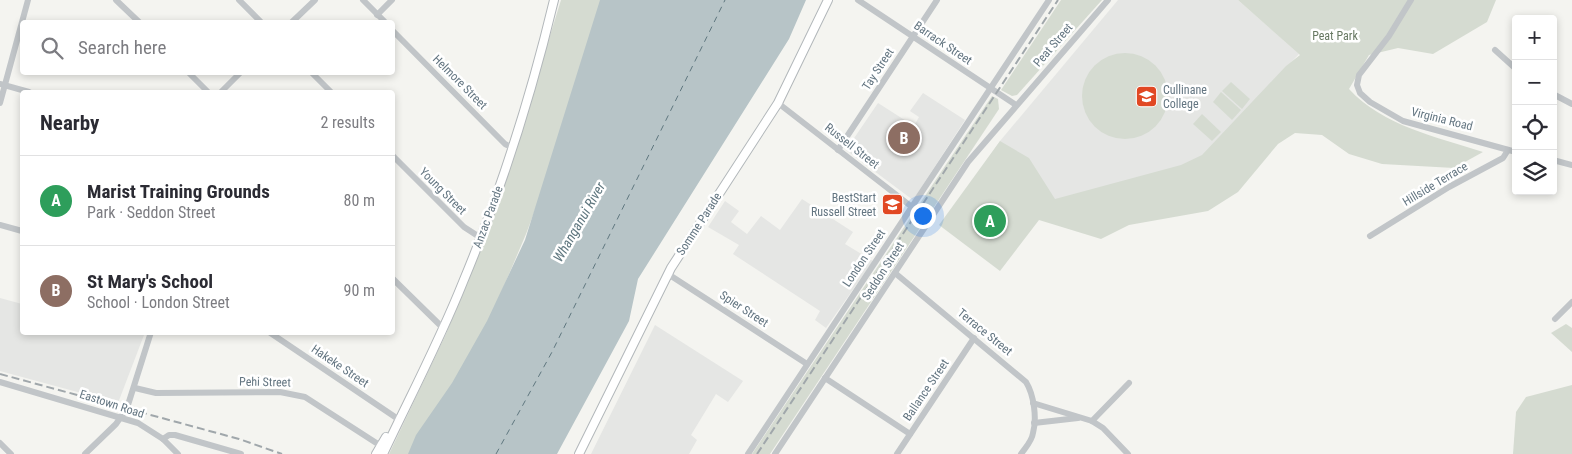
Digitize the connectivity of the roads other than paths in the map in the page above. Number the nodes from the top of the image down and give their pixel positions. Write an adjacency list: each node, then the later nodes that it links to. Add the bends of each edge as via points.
1 (28, 0): 15 (street)
2 (116, 0): 16 (street)
3 (239, 0): 17 (street)
4 (315, 0): 18 (street)
5 (363, 0): 14 (street)
6 (392, 0): 14 (street)
7 (554, 0): 39 (main road, Anzac Parade)
8 (828, 0): 36 (main road, Somme Parade)
9 (858, 0): 22 (street, Barrack Street)
10 (937, 0): 22 (street, Tay Street)
11 (1048, 0): 29 (street, London Street)
12 (1108, 0): 38 (street, Peat Street)
13 (1412, 0): 41 (street, Virginia Road, via 1359,75 1360,93 1403,121)
14 (377, 15): 19 (street)
15 (22, 20)
16 (137, 20)
17 (260, 20)
18 (294, 20)
19 (383, 20)
20 (20, 27): 28 (street)
21 (395, 33): 39 (street, Helmore Street, via 505,144)
22 (913, 36): 29 (street, Barrack Street); 40 (street, Tay Street)
23 (1495, 50): 24 (street)
24 (1512, 65)
25 (191, 75): 31 (street)
26 (239, 75): 32 (street)
27 (314, 75): 33 (street)
28 (3, 85): 30 (street); 35 (street)
29 (990, 88): 38 (street, Barrack Street); 46 (street, London Street)
30 (22, 90)
31 (206, 90)
32 (223, 90)
33 (329, 90)
34 (1557, 96): 37 (street)
35 (0, 103)
36 (778, 103): 40 (street, Russell Street); 52 (main road, Somme Parade)
37 (1572, 104)
38 (1016, 105): 51 (street, Seddon Street, via 968,162)
39 (513, 148): 50 (main road, Anzac Parade)
40 (838, 150): 46 (street, Russell Street)
41 (1508, 150): 42 (street, Virginia Road); 49 (street, Hillside Terrace, via 1503,158 1449,186)
42 (1512, 151)
43 (395, 158): 50 (street, Young Street, via 464,227)
44 (1557, 161): 45 (street)
45 (1572, 165)
46 (912, 207): 60 (street, London Street)
47 (0, 225): 48 (street)
48 (20, 230)
49 (1370, 236)
50 (480, 238): 56 (main road, Anzac Parade)
51 (895, 273): 59 (street, Terrace Street); 61 (street, Seddon Street)
52 (668, 274): 60 (street, Spier Street); 80 (main road, Somme Parade)
53 (395, 281): 56 (street)
54 (1572, 302): 55 (street)
55 (1555, 319)
56 (443, 328): 68 (main road, Anzac Parade)
57 (151, 335): 64 (street)
58 (273, 335): 68 (street, Hakeke Street)
59 (974, 338): 65 (street, Terrace Street, via 1026,382); 71 (street, Ballance Street)
60 (807, 364): 81 (street, London Street)
61 (825, 378): 71 (street); 82 (street, Seddon Street)
62 (0, 382): 66 (street, Eastown Road)
63 (1129, 383): 69 (street)
64 (135, 388): 66 (street); 74 (street, Pehi Street, via 156,393 298,394)
65 (1033, 403): 67 (street); 70 (street, Terrace Street)
66 (121, 418): 72 (street, Eastown Road, via 146,427); 76 (street)
67 (1081, 418): 69 (street); 70 (street)
68 (397, 421): 74 (main road, Anzac Parade)
69 (1092, 421): 85 (street)
70 (1034, 424): 84 (street, via 1031,439)
71 (910, 434): 83 (street, Ballance Street)
72 (163, 439): 77 (street, Eastown Road); 78 (street, via 176,435)
73 (0, 443): 75 (street)
74 (382, 450): 79 (main road, Anzac Parade)
75 (11, 454)
76 (85, 454)
77 (178, 454)
78 (241, 454)
79 (376, 454)
80 (579, 454)
81 (748, 454)
82 (776, 454)
83 (897, 454)
84 (1021, 454)
85 (1128, 454)

